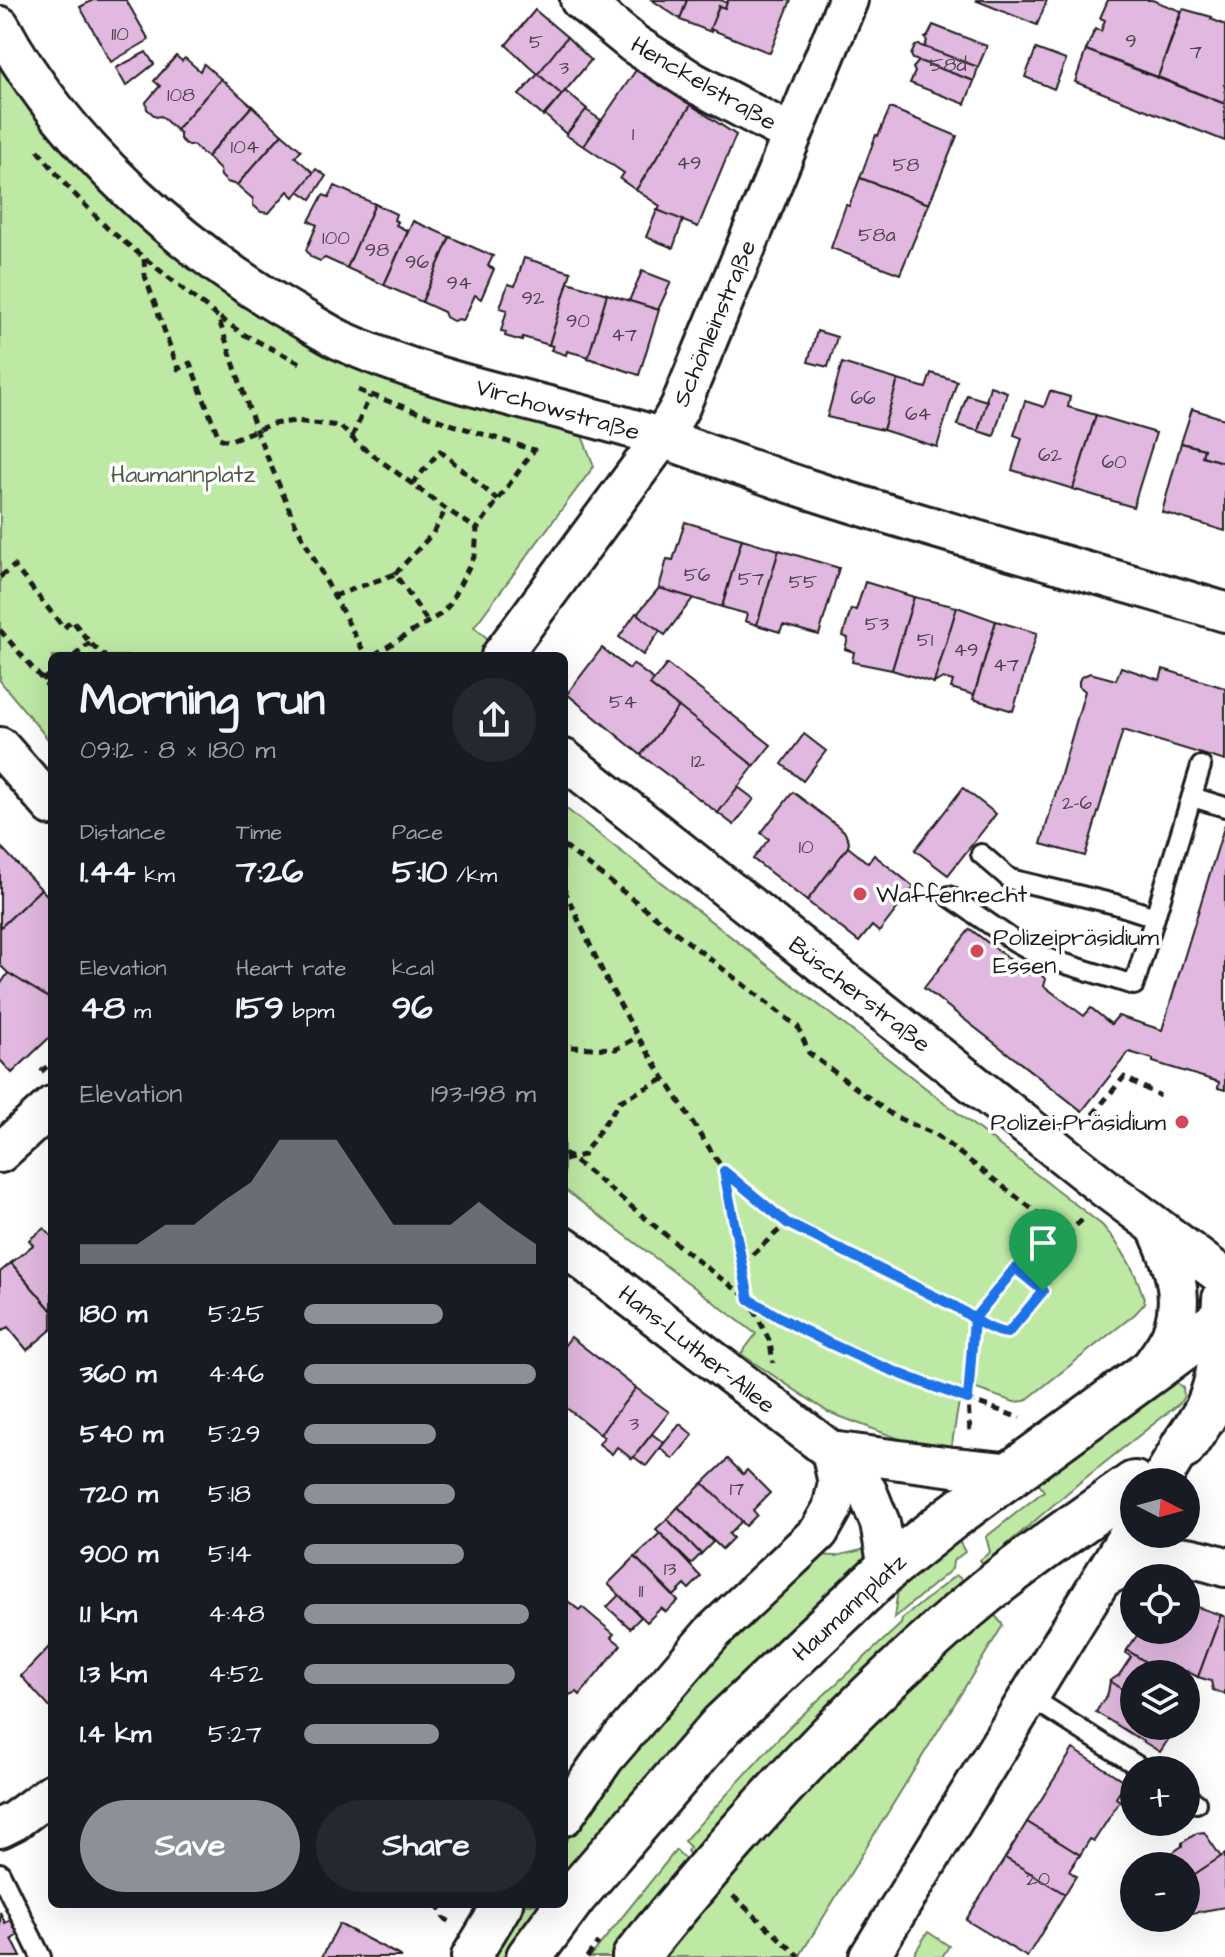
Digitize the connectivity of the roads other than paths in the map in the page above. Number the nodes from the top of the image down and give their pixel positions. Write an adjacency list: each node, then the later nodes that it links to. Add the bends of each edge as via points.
1 (580, 0): 4 (street, Henckelstraße, via 693,82)
2 (848, 0): 4 (street, Schönleinstraße)
3 (0, 26): 5 (street, Virchowstraße, via 82,141 155,214 241,281 340,340 405,364)
4 (791, 134): 5 (street, Schönleinstraße, via 680,407)
5 (662, 438): 6 (street, Virchowstraße, via 810,489); 7 (street, Schönleinstraße)
6 (1225, 612)
7 (504, 652)
8 (0, 747): 12 (street)
9 (568, 762): 19 (street, Büscherstraße)
10 (1201, 766): 11 (lane)
11 (1192, 797): 13 (lane); 16 (lane)
12 (48, 801)
13 (1225, 807)
14 (981, 854): 16 (lane, via 1010,879)
15 (949, 896): 16 (lane, via 1043,957 1134,985)
16 (1155, 917)
17 (48, 1110): 18 (street)
18 (0, 1153)
19 (1157, 1228): 21 (street, Büscherstraße); 22 (street, Büscherstraße, via 1174,1264 1178,1301 1171,1335)
20 (568, 1249): 24 (street, Hans-Luther-Allee)
21 (1224, 1298): 22 (main road, Haumannplatz); 25 (main road, via 1221,1367 1213,1394)
22 (1148, 1372): 26 (main road, Haumannplatz)
23 (1225, 1421): 25 (main road)
24 (831, 1451): 26 (street); 30 (street, Hans-Luther-Allee, via 867,1491 880,1523); 35 (street, via 838,1483 819,1532 712,1633 605,1757)
25 (1173, 1466)
26 (1013, 1473): 30 (main road, Haumannplatz)
27 (1120, 1494): 44 (main road, via 988,1590 869,1697 775,1792)
28 (1121, 1548): 31 (street)
29 (1203, 1553): 31 (street, via 1134,1561)
30 (888, 1568): 38 (main road, Haumannplatz, via 722,1725)
31 (1103, 1578): 32 (street)
32 (1030, 1697): 33 (lane); 45 (street)
33 (1122, 1756)
34 (48, 1796): 36 (street)
35 (568, 1810)
36 (0, 1828)
37 (0, 1873): 41 (lane)
38 (568, 1904)
39 (501, 1908): 42 (street)
40 (565, 1908): 43 (main road, Haumannplatz)
41 (41, 1957)
42 (471, 1957)
43 (529, 1957)
44 (635, 1957)
45 (869, 1957)

